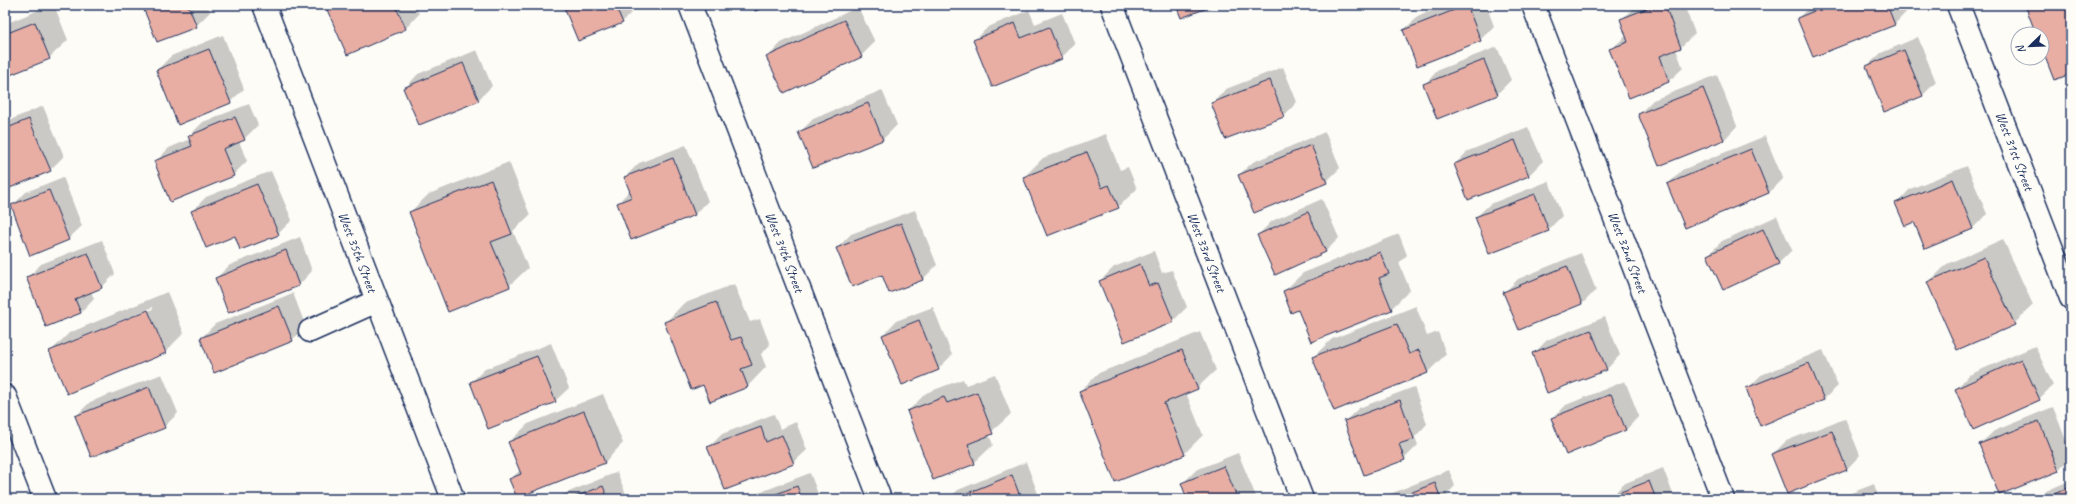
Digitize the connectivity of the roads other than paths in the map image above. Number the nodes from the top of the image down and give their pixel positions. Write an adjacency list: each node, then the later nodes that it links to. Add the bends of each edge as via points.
1 (264, 5): 7 (street, West 35th Street)
2 (690, 5): 12 (street, West 34th Street)
3 (1112, 5): 13 (street, West 33rd Street)
4 (1533, 5): 14 (street, West 32nd Street)
5 (1958, 5): 6 (street, West 31st Street)
6 (2071, 298)
7 (377, 301): 8 (street); 11 (street, West 35th Street)
8 (310, 331)
9 (5, 396): 10 (street)
10 (45, 499)
11 (453, 499)
12 (880, 499)
13 (1302, 499)
14 (1723, 499)

